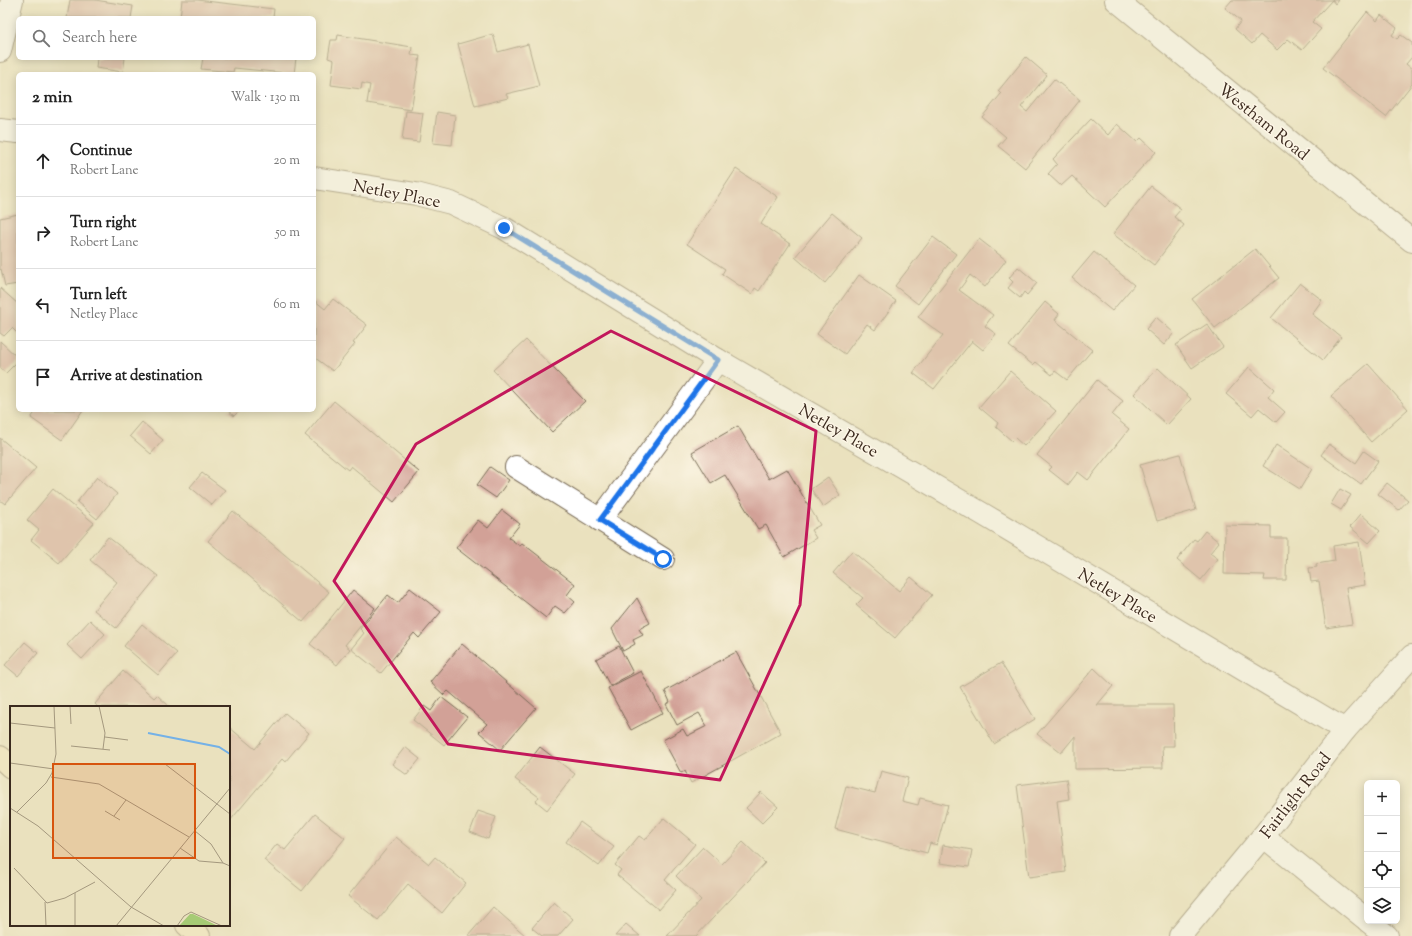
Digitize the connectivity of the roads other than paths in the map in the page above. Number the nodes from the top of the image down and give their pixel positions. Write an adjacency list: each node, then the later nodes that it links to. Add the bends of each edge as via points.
1 (12, 0): 3 (street)
2 (1116, 0): 7 (street, Westham Road)
3 (1, 47)
4 (0, 130): 5 (street)
5 (16, 132)
6 (316, 178): 8 (street, Netley Place, via 416,194 451,204 504,228)
7 (1412, 241)
8 (718, 360): 10 (street); 13 (street, Netley Place, via 988,517)
9 (516, 467): 10 (street)
10 (600, 520): 11 (street)
11 (663, 559)
12 (1409, 665): 13 (street, Fairlight Road)
13 (1345, 730): 16 (street, Fairlight Road)
14 (0, 757): 15 (main road)
15 (10, 766)
16 (1264, 836): 17 (street); 21 (street, Fairlight Road)
17 (1364, 917)
18 (1373, 924): 22 (street)
19 (188, 926): 20 (main road)
20 (200, 936)
21 (1180, 936)
22 (1387, 936)

